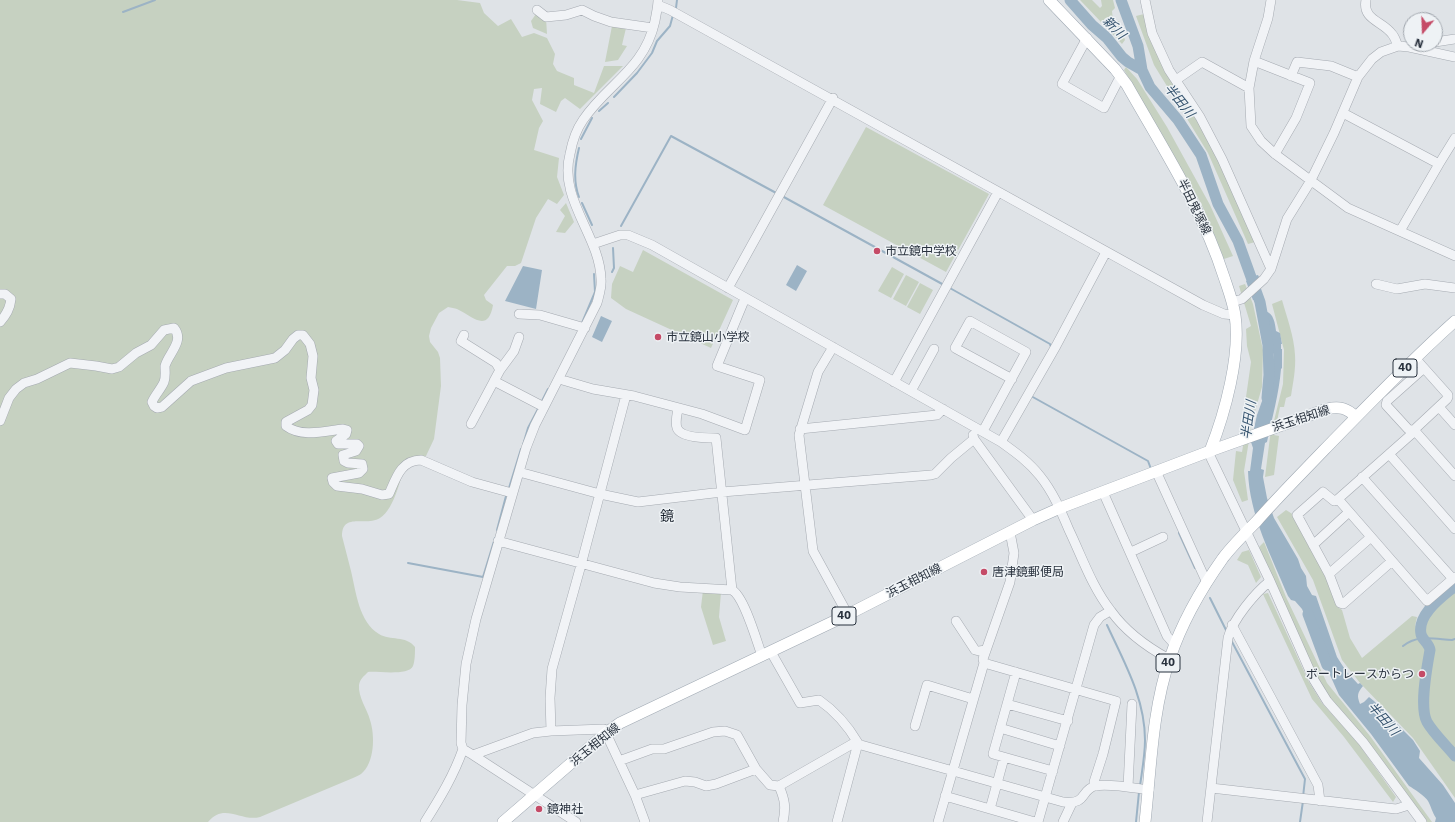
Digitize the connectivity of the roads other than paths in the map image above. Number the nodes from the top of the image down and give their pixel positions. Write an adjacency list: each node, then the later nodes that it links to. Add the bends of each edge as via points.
1 (580, 0): 8 (street)
2 (1049, 0): 10 (main road, 半田鬼塚線)
3 (1145, 0): 21 (street, via 1152,33)
4 (1271, 0): 17 (street)
5 (1366, 0): 13 (street, via 1366,11 1393,34)
6 (658, 3): 9 (street); 23 (street)
7 (537, 10): 8 (street, via 546,17)
8 (582, 10): 9 (street, via 611,22)
9 (653, 28): 31 (street, via 643,53 631,69 582,122 569,156 568,174 572,195)
10 (1086, 38): 20 (main road, 半田鬼塚線); 20 (street, via 1062,84 1104,108)
11 (1455, 39): 12 (street)
12 (1443, 41)
13 (1398, 46): 14 (street); 19 (street, via 1372,58)
14 (1403, 46)
15 (1432, 52): 16 (street)
16 (1455, 57)
17 (1254, 61): 18 (street); 22 (street)
18 (1291, 76): 19 (street, via 1297,62 1331,66); 26 (street, via 1310,83 1296,118)
19 (1358, 77): 24 (street)
20 (1122, 78): 40 (main road, 半田鬼塚線, via 1195,203)
21 (1176, 80): 22 (street, via 1202,62); 34 (street, via 1200,117 1222,159)
22 (1249, 88): 26 (street, via 1251,126 1261,141)
23 (833, 98): 29 (street); 36 (street)
24 (1343, 113): 27 (street); 28 (street)
25 (1455, 138): 27 (street)
26 (1275, 154): 28 (street)
27 (1438, 164): 30 (street)
28 (1310, 182): 30 (street, via 1348,208); 34 (street, via 1287,219)
29 (998, 192): 32 (street); 56 (street)
30 (1400, 231): 33 (street)
31 (593, 244): 36 (street, via 628,235); 45 (street, via 602,281 597,303)
32 (1106, 252): 42 (street, via 1203,305 1224,314); 73 (street)
33 (1455, 256)
34 (1271, 269): 40 (street, via 1264,279)
35 (1376, 284): 37 (street, via 1397,289 1425,284)
36 (728, 288): 39 (street)
37 (1455, 288)
38 (0, 294): 44 (street, via 5,294 11,299 11,306)
39 (746, 298): 48 (street); 62 (street, via 717,366 760,380 745,430 702,414)
40 (1237, 300): 42 (main road, 半田鬼塚線)
41 (519, 314): 45 (street, via 540,315)
42 (1235, 315): 74 (main road, 半田鬼塚線, via 1235,355 1223,414)
43 (1455, 321): 50 (main road, 浜玉相知線 / 40)
44 (0, 322)
45 (585, 328): 53 (street)
46 (464, 335): 52 (street, via 461,341 496,363)
47 (519, 337): 52 (street, via 514,351)
48 (833, 347): 56 (street); 69 (street, via 818,372)
49 (934, 349): 57 (street)
50 (1415, 358): 51 (street); 64 (main road, 浜玉相知線 / 40)
51 (1424, 368): 59 (street); 71 (street, via 1387,401 1386,405 1408,429)
52 (500, 370): 55 (street)
53 (559, 379): 58 (street); 60 (street)
54 (1012, 379): 54 (street, via 1026,352 970,321 955,348); 70 (street)
55 (494, 381): 60 (street); 66 (street)
56 (894, 382): 57 (street)
57 (911, 391): 63 (street)
58 (626, 395): 62 (street); 84 (street)
59 (1452, 396): 61 (street)
60 (544, 407): 77 (street, via 535,424)
61 (1439, 407): 67 (street); 71 (street)
62 (678, 409): 81 (street, via 677,426 681,433 716,438)
63 (944, 409): 68 (street); 69 (street, via 937,415)
64 (1356, 417): 74 (main road, 浜玉相知線 / 40, via 1350,411 1340,407 1334,408); 90 (main road, 浜玉相知線 / 40)
65 (0, 421): 83 (street, via 9,398 16,388 24,383 70,363 112,369 119,367 152,344 169,328 174,328 178,338 166,366 164,383 152,402 157,408 191,381 226,368 276,358 293,339 303,335 310,344 313,356 312,404 308,410 286,422 286,426 298,432 347,430 346,434 336,441 338,444 359,446 356,451 343,455 344,461 362,464 363,468 359,473 332,478 337,486 382,495 389,494 402,467 414,460 421,460 472,482)
66 (471, 424)
67 (1455, 425)
68 (974, 426): 70 (street); 72 (street)
69 (800, 429): 80 (street)
70 (983, 431): 73 (street)
71 (1415, 431): 75 (street); 78 (street)
72 (974, 440): 80 (street, via 931,475); 88 (street)
73 (1001, 442): 86 (street, via 1029,463)
74 (1210, 451): 76 (main road, 浜玉相知線 / 40); 90 (street, via 1210,456)
75 (1389, 454): 79 (street); 89 (street)
76 (1156, 471): 82 (main road, 浜玉相知線 / 40); 102 (street)
77 (519, 472): 83 (street); 84 (street)
78 (1455, 476)
79 (1362, 477): 85 (street); 100 (street)
80 (805, 485): 81 (street); 105 (street, via 813,551)
81 (722, 492): 84 (street, via 638,502); 103 (street)
82 (1103, 492): 86 (main road, 浜玉相知線 / 40); 96 (street)
83 (512, 493): 94 (street)
84 (600, 494): 98 (street)
85 (1338, 499): 87 (street); 95 (street, via 1334,501 1323,492 1297,515)
86 (1060, 508): 88 (main road, 浜玉相知線 / 40); 104 (street, via 1094,583)
87 (1349, 512): 93 (street); 95 (street)
88 (1033, 520): 91 (main road, 浜玉相知線 / 40)
89 (1455, 529)
90 (1248, 530): 101 (street); 102 (main road, 浜玉相知線 / 40, via 1224,557)
91 (1010, 532): 105 (main road, 浜玉相知線 / 40); 109 (street, via 1014,553 1010,582)
92 (1163, 537): 96 (street)
93 (1371, 537): 97 (street); 99 (street)
94 (498, 541): 98 (street); 125 (street, via 466,664 462,705)
95 (1313, 545): 99 (street)
96 (1131, 552): 108 (street, via 1167,636)
97 (1392, 561): 99 (street, via 1343,604 1340,603); 100 (street, via 1427,601)
98 (582, 565): 103 (street, via 654,583); 121 (street, via 552,669)
99 (1329, 574)
100 (1454, 578)
101 (1270, 581): 107 (street, via 1260,588); 144 (street, via 1314,680 1327,701 1363,742)
102 (1207, 582): 108 (main road, 浜玉相知線 / 40)
103 (732, 590): 110 (street, via 742,601)
104 (1110, 610): 111 (street, via 1136,638); 114 (street, via 1094,625)
105 (848, 614): 110 (main road, 浜玉相知線 / 40)
106 (956, 621): 109 (street, via 975,650)
107 (1230, 631): 136 (street); 142 (street, via 1318,785)
108 (1175, 645): 111 (main road, 浜玉相知線 / 40)
109 (986, 650): 112 (street)
110 (766, 654): 122 (main road, 浜玉相知線 / 40, via 620,723); 123 (street, via 800,703 819,700 833,710)
111 (1169, 659): 137 (main road, 浜玉相知線 / 40, via 1157,718)
112 (984, 663): 113 (street); 115 (street)
113 (1016, 672): 114 (street); 116 (street)
114 (1077, 690): 118 (street); 134 (street, via 1116,701)
115 (973, 699): 119 (street, via 927,685); 130 (street)
116 (1007, 704): 118 (street); 120 (street)
117 (1132, 704): 135 (street)
118 (1068, 721): 124 (street)
119 (915, 726)
120 (1000, 728): 124 (street); 127 (street, via 993,754)
121 (552, 731): 122 (street, via 604,729); 126 (street, via 533,733)
122 (606, 733): 128 (street); 138 (main road, 浜玉相知線 / 40)
123 (858, 743): 130 (street); 133 (street); 151 (street)
124 (1060, 746): 131 (street)
125 (463, 749): 126 (street); 146 (street, via 444,790)
126 (474, 755): 138 (street)
127 (1004, 758): 131 (street); 132 (street)
128 (619, 761): 129 (street, via 652,749 664,749 714,732 725,731 737,735); 139 (street)
129 (756, 769): 133 (street, via 770,785); 139 (street, via 716,784 706,786 685,781)
130 (952, 771): 132 (street); 140 (street)
131 (1053, 771): 141 (street)
132 (997, 784): 141 (street); 145 (street)
133 (779, 786): 150 (street, via 785,799)
134 (1095, 786): 135 (street); 143 (street, via 1079,801)
135 (1128, 788): 137 (street)
136 (1211, 788): 142 (street); 157 (street)
137 (1149, 790): 156 (main road, 浜玉相知線 / 40)
138 (534, 795): 147 (main road, 浜玉相知線 / 40); 148 (street)
139 (635, 795): 149 (street)
140 (945, 796): 145 (street); 152 (street)
141 (1045, 797): 143 (street); 154 (street)
142 (1320, 800): 144 (street, via 1396,809)
143 (1072, 803): 155 (street)
144 (1410, 805): 158 (street)
145 (990, 809): 153 (street)
146 (425, 822)
147 (503, 822)
148 (576, 822)
149 (645, 822)
150 (783, 822)
151 (837, 822)
152 (938, 822)
153 (1035, 822)
154 (1038, 822)
155 (1063, 822)
156 (1145, 822)
157 (1208, 822)
158 (1422, 822)

